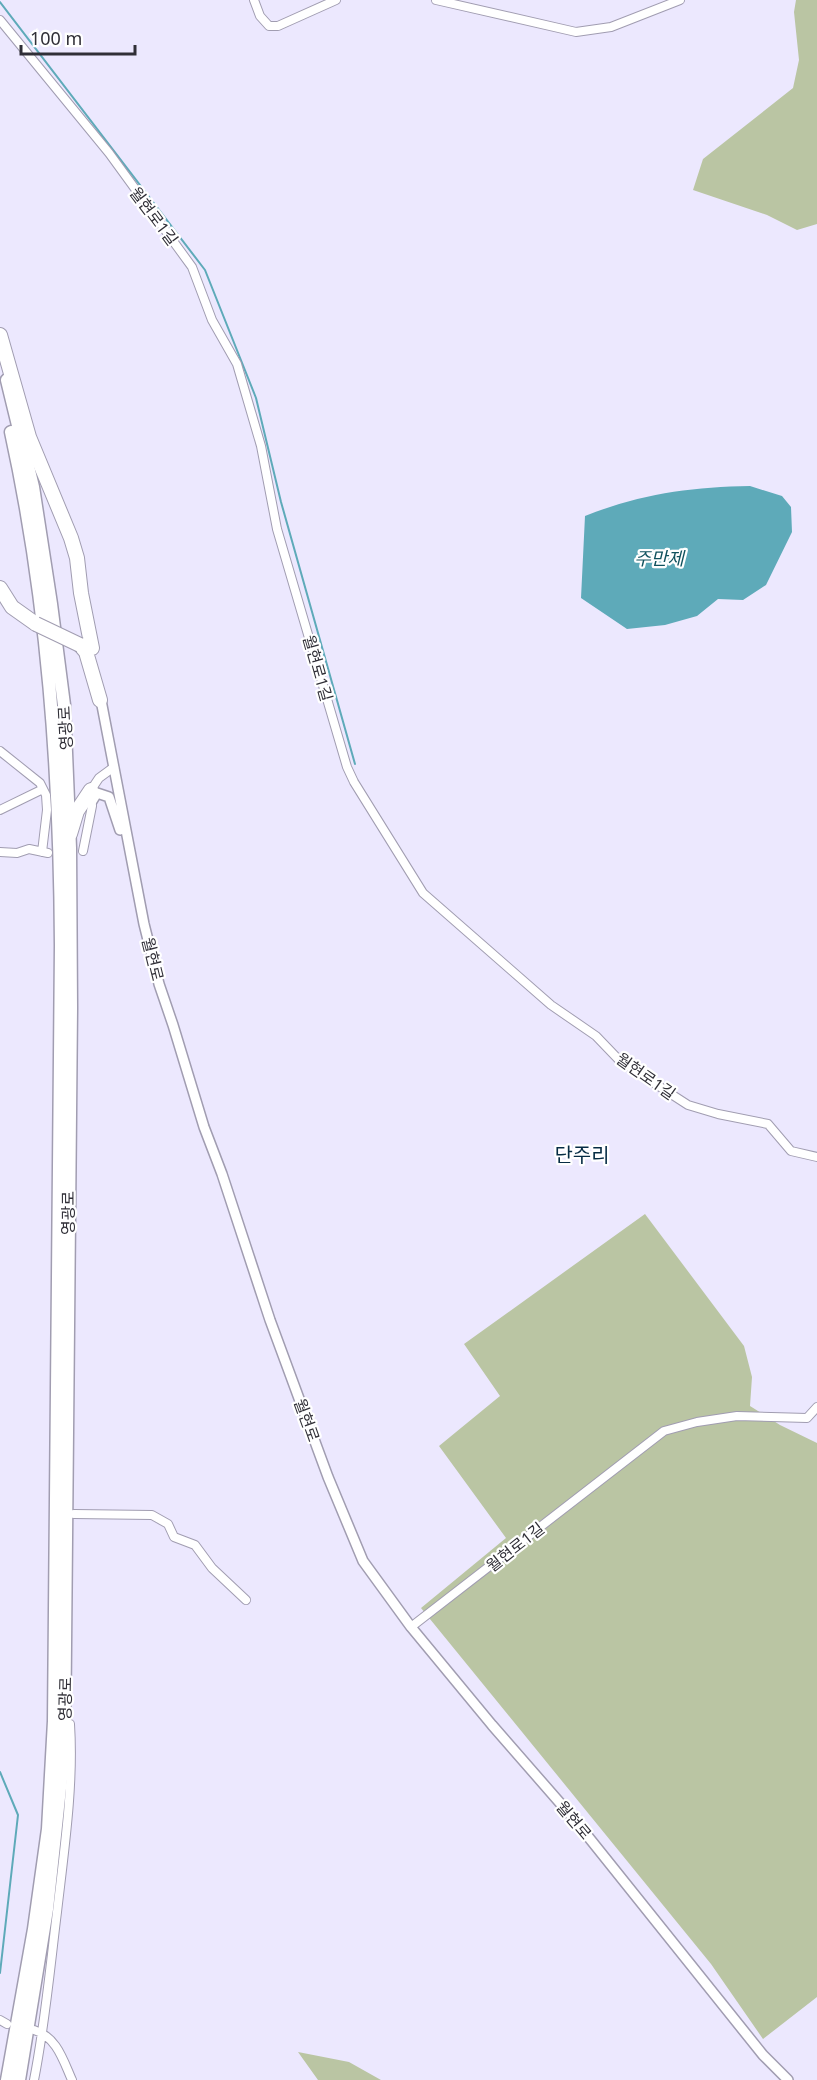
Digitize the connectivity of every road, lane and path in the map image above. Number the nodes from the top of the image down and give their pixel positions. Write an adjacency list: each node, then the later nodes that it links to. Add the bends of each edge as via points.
1 (254, 0): 2 (street, via 269,26 278,26)
2 (336, 0)
3 (436, 0): 4 (street, via 576,32 611,27)
4 (680, 0)
5 (0, 20): 21 (street, 월현로1길, via 109,153 192,267 212,320 243,382 278,529 347,767 423,893 550,1005 597,1036 635,1072 688,1105 768,1124 791,1151)
6 (0, 335): 10 (highway, via 29,436 77,558)
7 (0, 350): 17 (main road, 영광로, via 33,487 51,604 64,705)
8 (0, 381): 30 (main road, 영광로, via 29,523 48,660 61,935 54,1721 48,1829)
9 (0, 588): 10 (highway, bridge, via 12,607 36,624)
10 (86, 647): 11 (highway)
11 (100, 700): 13 (street, 월현로)
12 (0, 751): 14 (street)
13 (114, 767): 15 (street, via 99,778); 20 (street, 월현로)
14 (43, 789): 16 (street); 19 (street, via 47,810 45,853 29,849)
15 (91, 796): 17 (highway, via 77,811); 18 (street); 20 (street, via 97,793 109,797)
16 (0, 810)
17 (70, 834): 26 (main road, 영광로)
18 (83, 851)
19 (0, 852)
20 (132, 867): 25 (street, 월현로, via 159,984 270,1320 363,1561)
21 (817, 1157)
22 (817, 1407): 25 (street, 월현로1길, via 807,1418 737,1416 664,1431)
23 (74, 1514): 24 (street, via 152,1515 168,1524 174,1537 195,1545 212,1568)
24 (246, 1600)
25 (411, 1627): 29 (street, 월현로, via 574,1819)
26 (65, 1656): 28 (street, via 71,1747); 31 (main road, 영광로, via 60,1802)
27 (34, 2030): 28 (street)
28 (43, 2033): 32 (street); 33 (street, via 57,2046)
29 (773, 2066): 34 (street); 35 (street)
30 (7, 2080)
31 (19, 2080)
32 (34, 2080)
33 (72, 2080)
34 (780, 2080)
35 (788, 2080)

